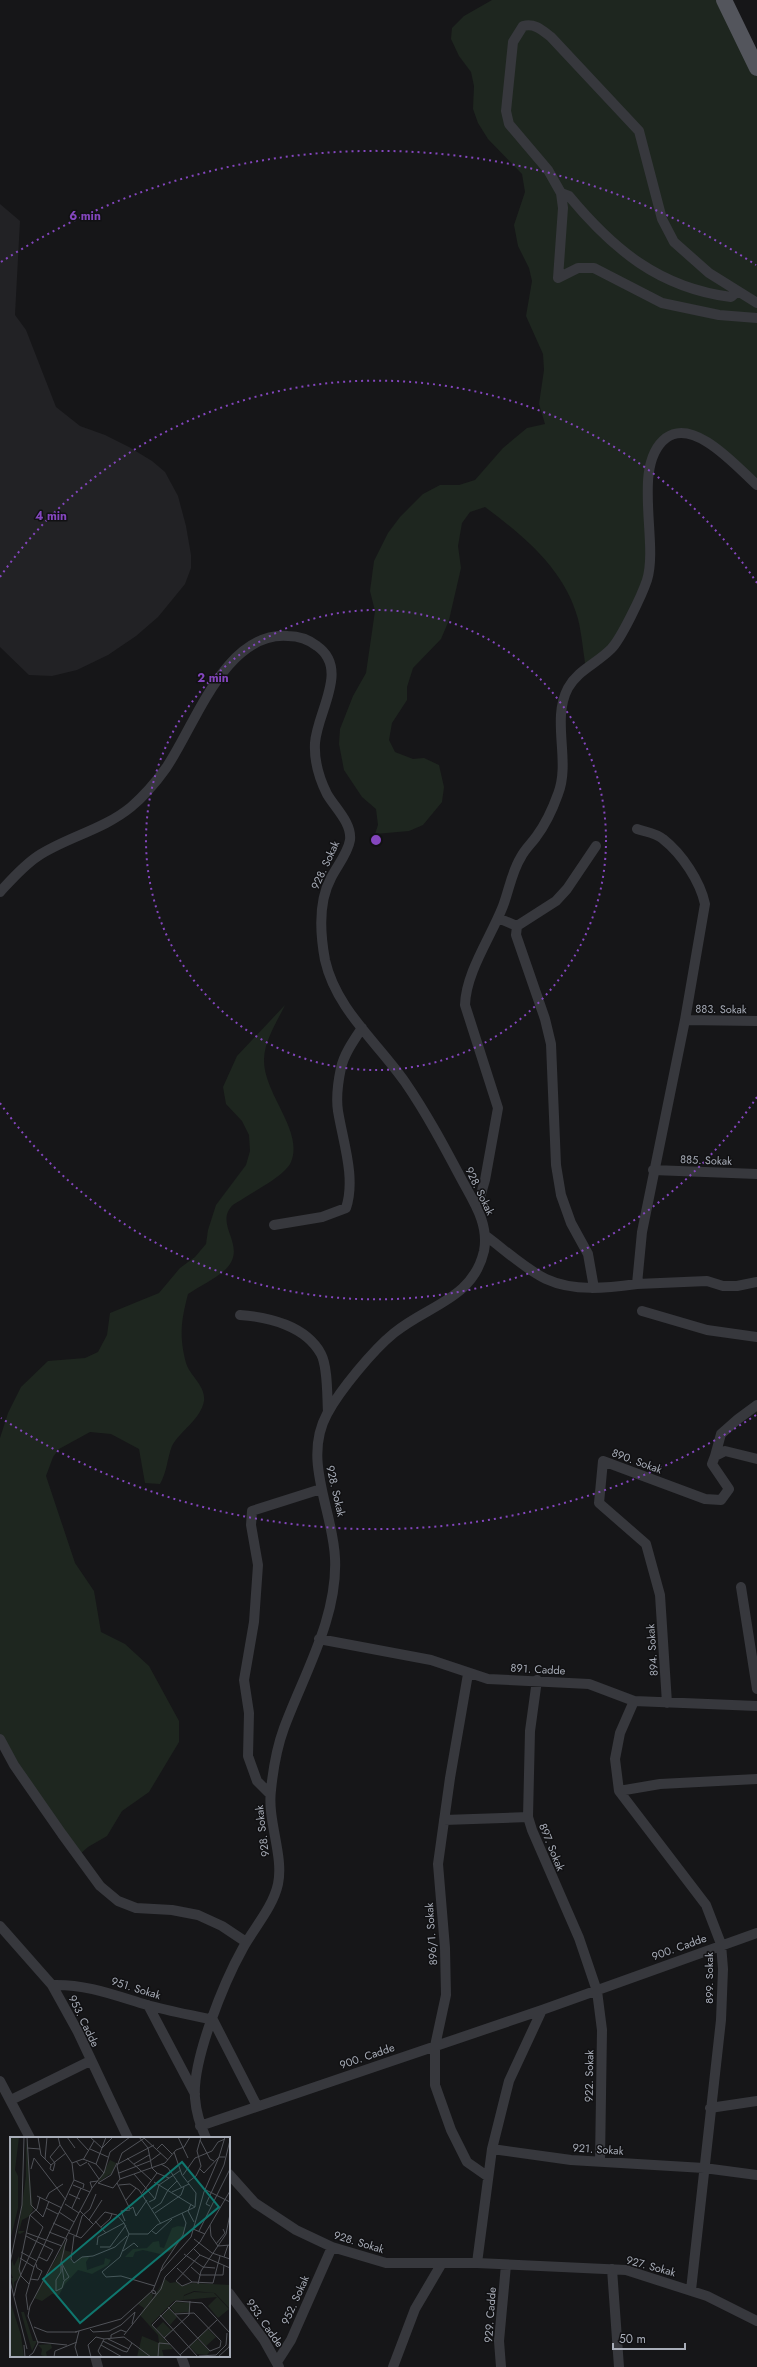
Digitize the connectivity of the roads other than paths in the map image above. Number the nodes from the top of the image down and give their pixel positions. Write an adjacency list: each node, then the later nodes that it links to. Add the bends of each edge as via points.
1 (724, 0): 2 (main road)
2 (757, 68)
3 (561, 193): 4 (street, via 569,196 606,238 641,264 700,291 731,297); 4 (street, via 548,170 509,124 506,111 513,42 523,26 530,24 539,27 551,37 634,124 642,138 654,192 674,242 694,261); 6 (street, via 563,208 558,278 578,268 594,268 644,296 676,307 719,315)
4 (737, 292): 5 (street)
5 (757, 303)
6 (757, 318)
7 (757, 485): 11 (street, via 701,437 675,433 658,446 650,464 647,507 650,564 646,581 613,647 600,660 579,672 567,691 562,705 562,770 558,794 537,836 519,859)
8 (637, 829): 13 (street, via 664,839 701,889 705,904)
9 (596, 846): 12 (street, via 556,901)
10 (0, 892): 15 (street, 928. Sokak, via 19,871 40,854 101,827 127,810 148,791 167,766 198,710 224,672 246,648 279,635 305,638 327,654 333,670 331,688 318,726 315,744 316,763 329,798 349,827 350,840 325,889 321,906 325,958 334,985 346,1008)
11 (498, 918): 12 (street); 18 (street, via 466,988 465,1005 498,1108 485,1180)
12 (517, 926): 23 (street, via 519,947 545,1019 551,1044 556,1165 561,1194 571,1223 588,1254)
13 (685, 1020): 14 (street, 883. Sokak); 16 (street)
14 (757, 1021)
15 (362, 1028): 18 (street, 928. Sokak, via 402,1077 430,1118); 19 (street, via 346,1053 337,1090 350,1184 346,1208 322,1217)
16 (653, 1170): 17 (street, 885. Sokak); 22 (street, via 639,1253)
17 (757, 1174)
18 (477, 1208): 20 (street, 928. Sokak)
19 (274, 1225)
20 (486, 1236): 23 (street, via 546,1279); 28 (street, 928. Sokak, via 479,1268 466,1286 452,1299 426,1312 393,1334 372,1355)
21 (757, 1282): 22 (street, via 737,1286 723,1286 707,1281)
22 (637, 1284): 23 (street)
23 (594, 1288)
24 (642, 1311): 26 (street, via 707,1330)
25 (240, 1315): 28 (street, via 273,1320 300,1332 311,1341 322,1354)
26 (757, 1337)
27 (757, 1406): 29 (street, via 738,1418 721,1434)
28 (328, 1412): 31 (street, 928. Sokak, via 322,1426 316,1457)
29 (715, 1456): 30 (street, via 725,1451); 33 (street, 890. Sokak, via 712,1464 729,1489 721,1500 705,1499 603,1461 599,1503 646,1544)
30 (757, 1459)
31 (321, 1489): 34 (street, 928. Sokak, via 331,1523 335,1576); 44 (street, via 252,1511 251,1525 258,1565 254,1622 244,1680 249,1713 248,1756 257,1781)
32 (741, 1587): 37 (street)
33 (660, 1595): 39 (street, 894. Sokak)
34 (319, 1639): 35 (street, 891. Cadde, via 431,1660); 44 (street, 928. Sokak, via 282,1734)
35 (468, 1674): 36 (street, 891. Cadde, via 488,1679); 46 (street, 896/1. Sokak)
36 (537, 1680): 38 (street, 891. Cadde, via 589,1684); 45 (street, 897. Sokak, via 530,1731)
37 (757, 1689)
38 (634, 1701): 39 (street, 891. Cadde); 43 (street, 899. Sokak, via 620,1733 614,1759)
39 (667, 1702): 40 (street, 891. Cadde)
40 (757, 1706)
41 (0, 1739): 49 (street, via 14,1765 62,1834 100,1886 118,1901 136,1908 172,1910 198,1915 222,1926)
42 (757, 1779): 43 (street, via 660,1784)
43 (619, 1791): 50 (street, 899. Sokak, via 706,1905)
44 (270, 1794): 49 (street, 928. Sokak, via 278,1886)
45 (528, 1817): 46 (street); 52 (street, 897. Sokak)
46 (444, 1820): 56 (street, 896/1. Sokak, via 438,1864 446,1995)
47 (0, 1926): 51 (street, 953. Cadde)
48 (757, 1933): 50 (street, 900. Cadde)
49 (246, 1942): 55 (street, 928. Sokak, via 233,1966)
50 (721, 1944): 52 (street, 900. Cadde); 63 (street, 899. Sokak, via 721,2020)
51 (52, 1985): 53 (street, 951. Sokak, via 72,1984 99,1989); 57 (street, 953. Cadde, via 78,2032)
52 (597, 1990): 54 (street, 900. Cadde); 69 (street, 922. Sokak, via 602,2030)
53 (148, 2005): 55 (street, 951. Sokak); 59 (street)
54 (542, 2010): 56 (street, 900. Cadde); 68 (street, via 509,2081)
55 (213, 2020): 59 (street, 928. Sokak, via 199,2065); 62 (street)
56 (435, 2046): 62 (street, 900. Cadde); 72 (street, 896/1. Sokak, via 435,2085 451,2130 467,2162)
57 (90, 2062): 60 (street); 66 (street, 953. Cadde)
58 (0, 2081): 60 (street)
59 (195, 2094): 64 (street, 928. Sokak)
60 (11, 2100): 65 (street)
61 (757, 2101): 63 (street)
62 (257, 2106): 64 (street, 900. Cadde)
63 (710, 2108): 70 (street, 899. Sokak)
64 (200, 2126): 67 (street, 928. Sokak)
65 (30, 2137)
66 (128, 2137)
67 (206, 2137)
68 (492, 2149): 69 (street, 921. Sokak); 72 (street)
69 (600, 2161): 70 (street, 921. Sokak)
70 (704, 2168): 73 (street, 921. Sokak); 79 (street, 899. Sokak)
71 (230, 2175): 74 (street, 928. Sokak, via 255,2203 296,2230)
72 (487, 2176): 76 (street)
73 (757, 2176)
74 (332, 2247): 75 (street, 928. Sokak, via 386,2263); 84 (street, 952. Sokak)
75 (442, 2263): 76 (street, 928. Sokak); 87 (street, via 415,2309)
76 (477, 2263): 77 (street, 928. Sokak)
77 (506, 2265): 78 (street, 927. Sokak); 88 (street, 929. Cadde, via 499,2341)
78 (612, 2269): 79 (street, 927. Sokak, via 626,2270); 89 (street)
79 (690, 2290): 81 (street, 927. Sokak)
80 (230, 2294): 84 (street, 953. Cadde, via 264,2340)
81 (757, 2321)
82 (95, 2357): 85 (street)
83 (181, 2357): 86 (street)
84 (278, 2364)
85 (98, 2367)
86 (185, 2367)
87 (393, 2367)
88 (501, 2367)
89 (619, 2367)

